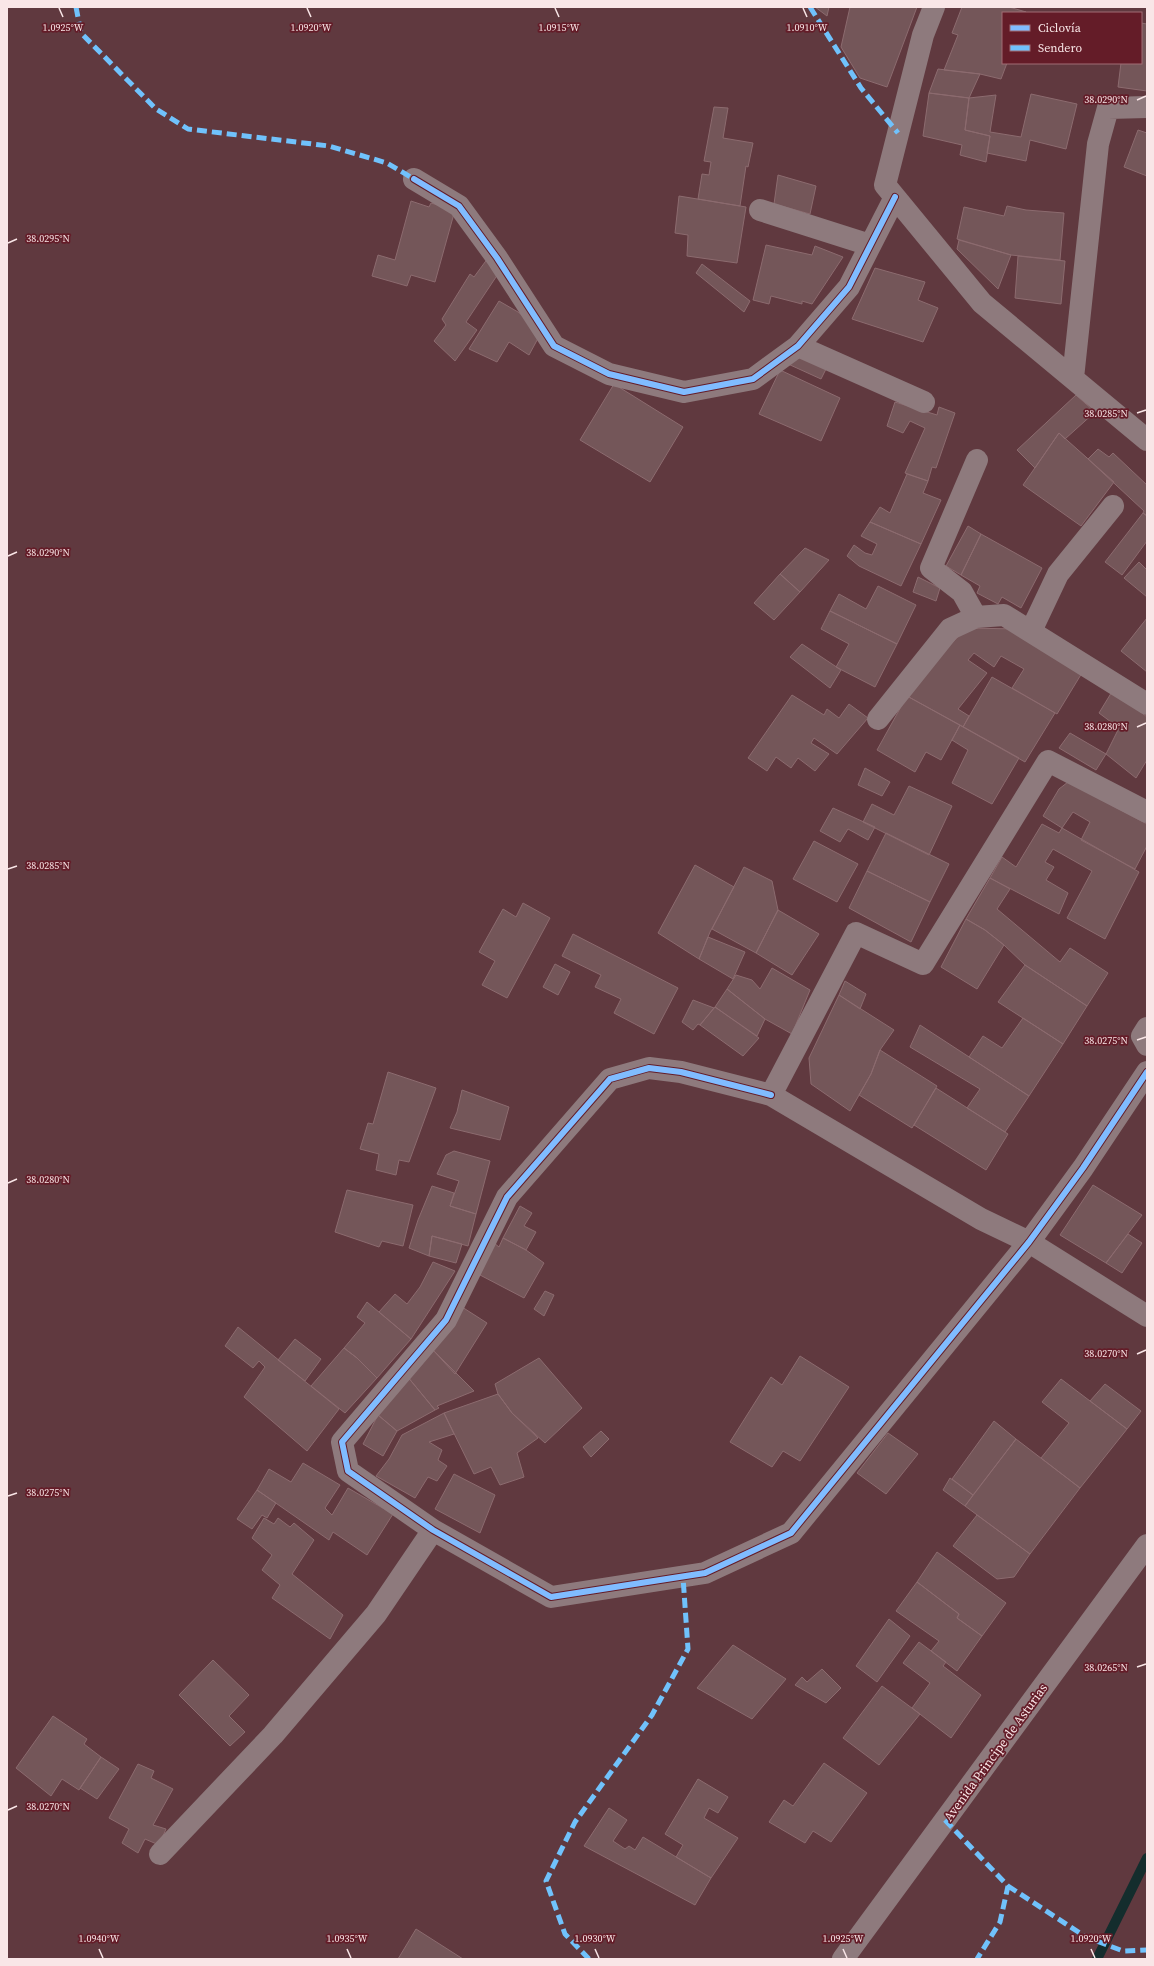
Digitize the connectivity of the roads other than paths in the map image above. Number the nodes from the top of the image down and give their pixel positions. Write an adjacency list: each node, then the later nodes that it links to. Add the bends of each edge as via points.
1 (934, 7): 4 (street, via 923,35 885,185)
2 (1147, 107): 8 (street, via 1108,108 1098,144)
3 (414, 179): 7 (street, via 459,206 497,258 554,346 609,374 684,392 753,379)
4 (895, 197): 6 (street); 8 (street, via 982,303)
5 (760, 210): 6 (street)
6 (870, 245): 7 (street, via 849,286)
7 (798, 346): 9 (street)
8 (1073, 378): 10 (street)
9 (924, 402)
10 (1147, 440)
11 (977, 460): 13 (street, via 931,568 962,592)
12 (1113, 506): 14 (street, via 1058,574)
13 (976, 617): 14 (street, via 1004,615); 16 (street, via 950,630)
14 (1031, 631): 15 (street)
15 (1147, 704)
16 (878, 719)
17 (1147, 812): 21 (street, via 1048,761 923,964 856,933)
18 (1147, 1028): 19 (street, via 1142,1036)
19 (1147, 1045)
20 (1147, 1072): 22 (street, via 1083,1168)
21 (771, 1095): 22 (street, via 981,1219); 24 (street, via 681,1072 649,1068 610,1080 506,1197 446,1320 342,1442 348,1471)
22 (1029, 1242): 23 (street); 24 (street, via 791,1532 705,1573 550,1597)
23 (1147, 1316)
24 (433, 1530): 26 (street, via 376,1614 273,1735)
25 (1147, 1545): 27 (street, Avenida Principe de Asturias)
26 (160, 1854)
27 (843, 1959)

